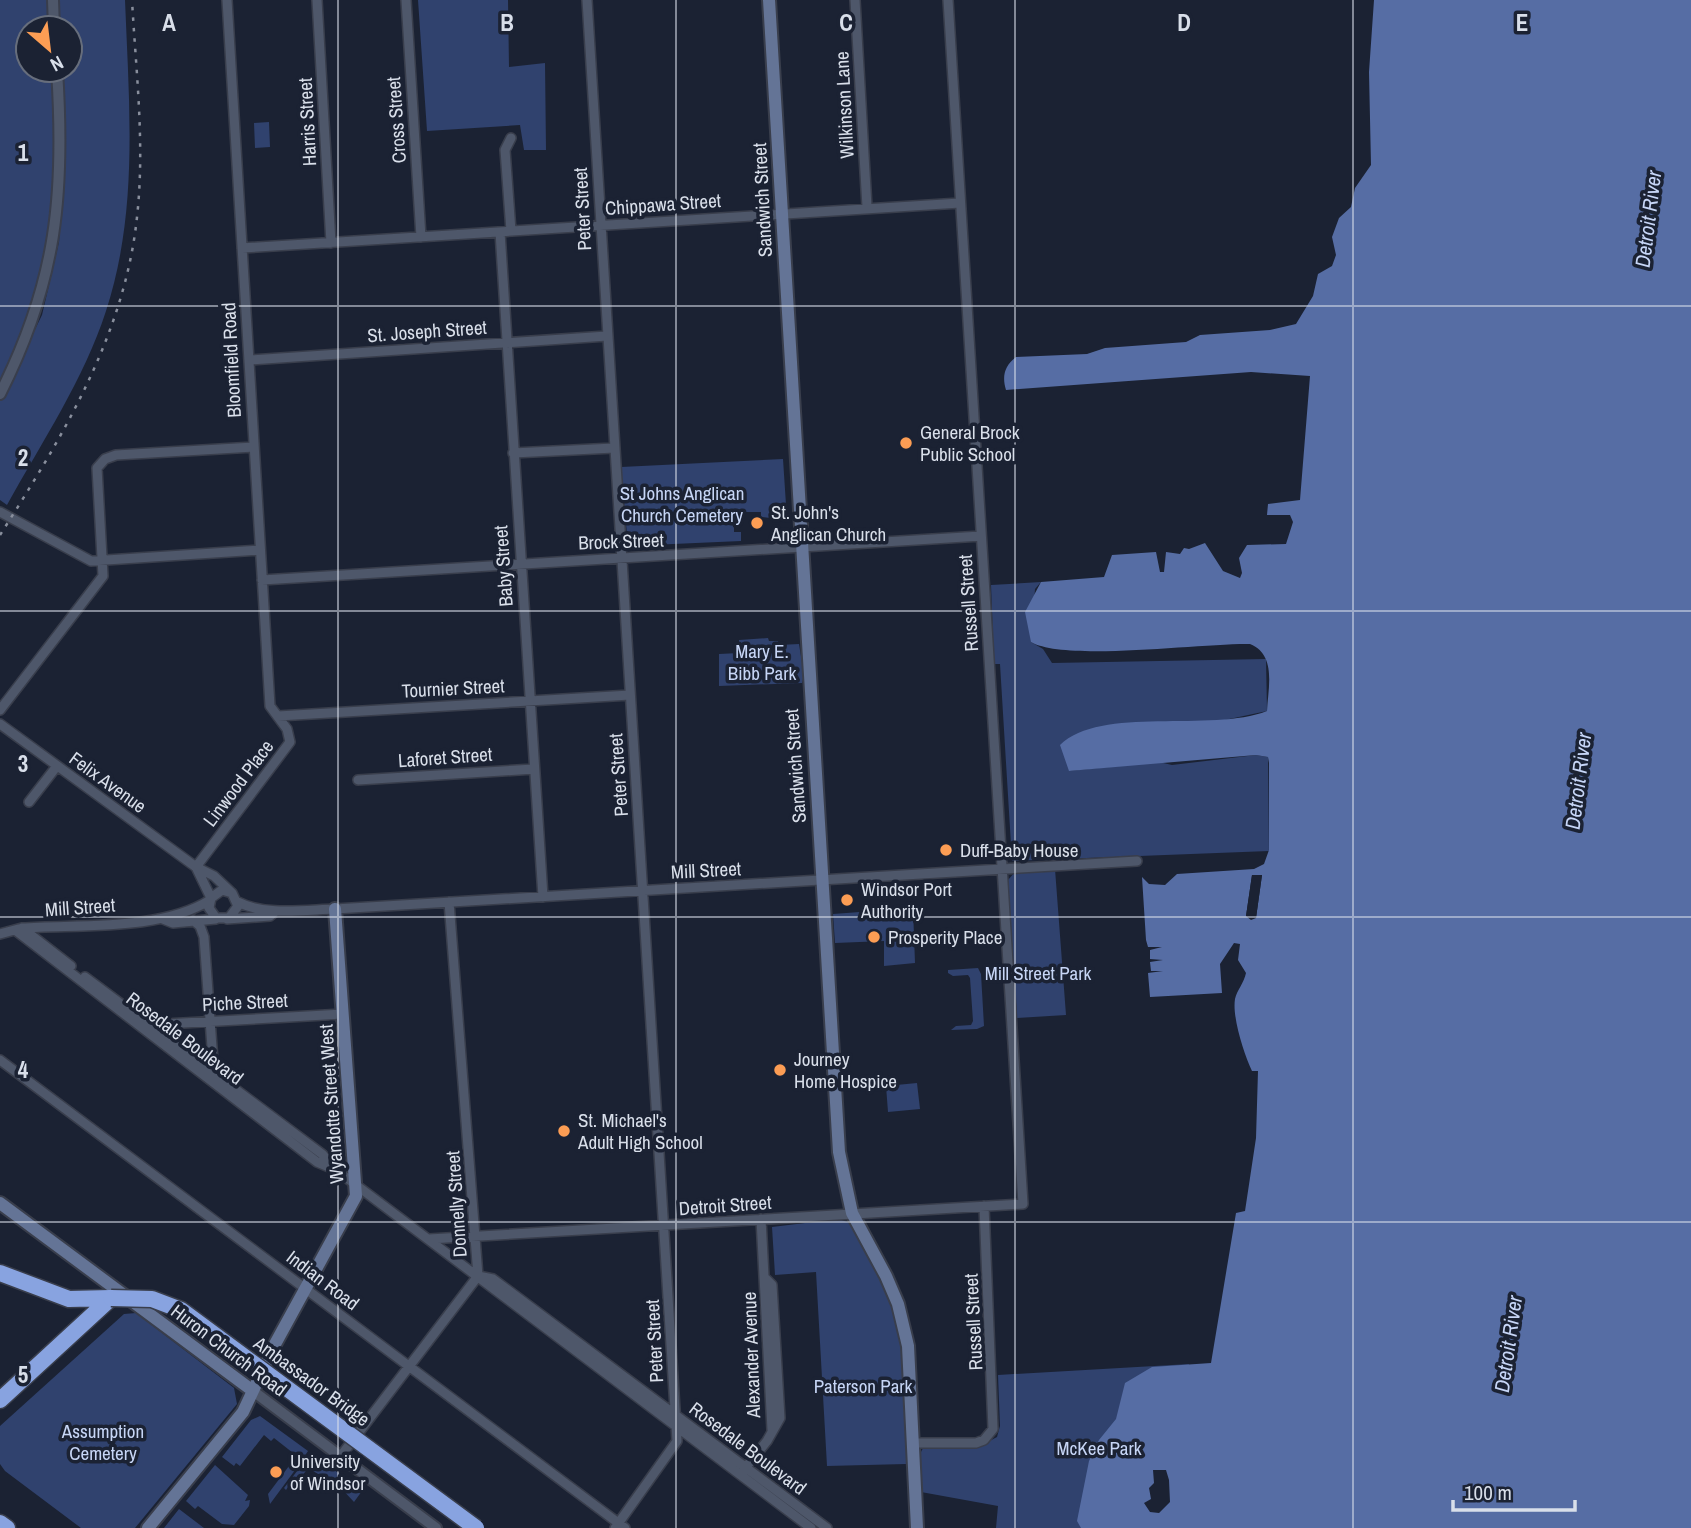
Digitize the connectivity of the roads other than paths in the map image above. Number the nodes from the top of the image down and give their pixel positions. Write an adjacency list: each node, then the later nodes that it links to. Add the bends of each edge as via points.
1 (227, 0): 18 (street, Bloomfield Road)
2 (317, 0): 17 (street, Harris Street)
3 (406, 0): 16 (street, Cross Street)
4 (587, 0): 13 (street, Peter Street)
5 (769, 0): 12 (main road, Sandwich Street)
6 (855, 0): 11 (street, Wilkinson Lane)
7 (948, 0): 10 (street, Russell Street)
8 (57, 84): 22 (street, via 60,194 51,258 32,326)
9 (511, 138): 14 (street, via 505,150)
10 (960, 203): 11 (street, Chippawa Street); 27 (street, Russell Street)
11 (867, 207): 12 (street, Chippawa Street)
12 (782, 214): 13 (street, Chippawa Street); 28 (main road, Sandwich Street)
13 (601, 226): 14 (street, Chippawa Street); 19 (street, Peter Street)
14 (511, 231): 15 (street, Chippawa Street)
15 (500, 232): 16 (street, Chippawa Street); 20 (street, Baby Street)
16 (421, 237): 17 (street, Chippawa Street)
17 (331, 243): 18 (street, Chippawa Street)
18 (242, 248): 21 (street, Bloomfield Road)
19 (607, 337): 20 (street, St. Joseph Street); 24 (street, Peter Street)
20 (507, 343): 21 (street, St. Joseph Street); 25 (street, Baby Street)
21 (248, 360): 23 (street, Bloomfield Road)
22 (0, 394)
23 (254, 447): 29 (street, Bloomfield Road); 31 (street, via 105,459 97,468)
24 (614, 448): 25 (street); 30 (street, Peter Street)
25 (513, 453): 32 (street, Baby Street)
26 (0, 512): 31 (street, via 82,557)
27 (981, 536): 28 (street, Brock Street); 45 (street, Russell Street)
28 (802, 547): 30 (street, Brock Street); 46 (main road, Sandwich Street)
29 (260, 550): 31 (street); 33 (street, Bloomfield Road)
30 (621, 558): 32 (street, Brock Street); 34 (street, Peter Street)
31 (102, 560): 36 (street, via 103,576)
32 (520, 564): 33 (street, Brock Street); 35 (street, Baby Street)
33 (262, 580): 37 (street, Bloomfield Road, via 271,706)
34 (630, 695): 35 (street, Tournier Street); 47 (street, Peter Street)
35 (529, 701): 37 (street, Tournier Street); 40 (street, Baby Street)
36 (0, 710)
37 (278, 716): 44 (street, Linwood Place, via 289,742)
38 (0, 724): 39 (street, Felix Avenue)
39 (57, 766): 42 (street); 44 (street, Felix Avenue)
40 (534, 769): 41 (street, Laforet Street); 49 (street, Baby Street)
41 (358, 780)
42 (29, 802)
43 (1137, 861): 45 (street, Mill Street)
44 (196, 867): 48 (street, Felix Avenue); 50 (street, Felix Avenue)
45 (1002, 868): 46 (street, Mill Street); 68 (street, Russell Street)
46 (822, 881): 47 (street, Mill Street); 70 (main road, Sandwich Street, via 839,1152)
47 (643, 891): 49 (street, Mill Street); 72 (street, Peter Street)
48 (232, 893): 50 (street, via 219,891); 51 (street)
49 (543, 897): 52 (street, Mill Street)
50 (210, 899): 55 (street, Mill Street, via 194,910); 56 (street, via 211,912)
51 (238, 902): 54 (street, Mill Street, via 250,909); 56 (street, via 235,913)
52 (449, 902): 53 (street, Mill Street); 73 (street, Donnelly Street)
53 (335, 909): 54 (street, Mill Street); 61 (main road, Wyandotte Street West)
54 (276, 911): 56 (street, Mill Street, via 270,916)
55 (163, 919): 57 (street, Mill Street, via 173,923); 58 (street, Mill Street)
56 (223, 919): 57 (street, Mill Street); 60 (street, via 209,926)
57 (193, 920): 60 (street)
58 (18, 929): 59 (street, Mill Street); 63 (street, Rosedale Boulevard)
59 (0, 934)
60 (204, 937): 62 (street)
61 (343, 1014): 62 (street, Piche Street); 66 (main road, Wyandotte Street West)
62 (210, 1021): 63 (street, Piche Street, via 165,1024); 65 (street, via 213,1060)
63 (156, 1033): 65 (street, Rosedale Boulevard)
64 (0, 1060): 77 (street, Indian Road)
65 (207, 1073): 66 (street, Rosedale Boulevard, via 323,1154)
66 (357, 1186): 74 (street, Rosedale Boulevard); 77 (main road, Wyandotte Street West, via 352,1207)
67 (0, 1203): 82 (main road, Huron Church Road)
68 (1023, 1204): 69 (street, Detroit Street)
69 (984, 1206): 70 (street, Detroit Street); 86 (street, Russell Street, via 995,1421 990,1436 976,1443)
70 (852, 1213): 71 (street, Detroit Street); 86 (main road, Sandwich Street, via 886,1276 904,1326)
71 (761, 1219): 72 (street, Detroit Street); 88 (street, Alexander Avenue, via 766,1279 772,1285 780,1418)
72 (664, 1226): 73 (street, Detroit Street); 84 (street, Peter Street)
73 (477, 1237): 74 (street, Detroit Street); 76 (street, Donnelly Street)
74 (429, 1239): 76 (street, Rosedale Boulevard)
75 (0, 1273): 78 (highway, Ambassador Bridge, via 69,1299)
76 (478, 1276): 79 (street, Donnelly Street); 84 (street, Rosedale Boulevard, via 494,1279); 85 (street, Rosedale Boulevard)
77 (306, 1289): 79 (street, Indian Road); 82 (main road, Wyandotte Street West)
78 (111, 1298): 80 (highway); 95 (highway, Ambassador Bridge, bridge, via 152,1299 181,1310)
79 (409, 1366): 87 (street, Donnelly Street); 91 (street, Indian Road)
80 (24, 1379): 81 (highway); 83 (highway)
81 (0, 1387)
82 (253, 1391): 87 (street, Huron Church Road); 93 (main road, Wyandotte Street West, via 243,1412)
83 (0, 1400)
84 (676, 1416): 85 (street, Peter Street); 88 (street, Rosedale Boulevard)
85 (676, 1427): 88 (street, Rosedale Boulevard); 91 (street, Peter Street, via 674,1450)
86 (912, 1443): 90 (main road, Sandwich Street)
87 (340, 1457): 94 (street, Huron Church Road)
88 (743, 1471): 96 (street, Rosedale Boulevard); 97 (street, Rosedale Boulevard)
89 (0, 1523): 92 (highway)
90 (916, 1524)
91 (620, 1526)
92 (7, 1528)
93 (148, 1528)
94 (436, 1528)
95 (476, 1528)
96 (811, 1528)
97 (827, 1528)

